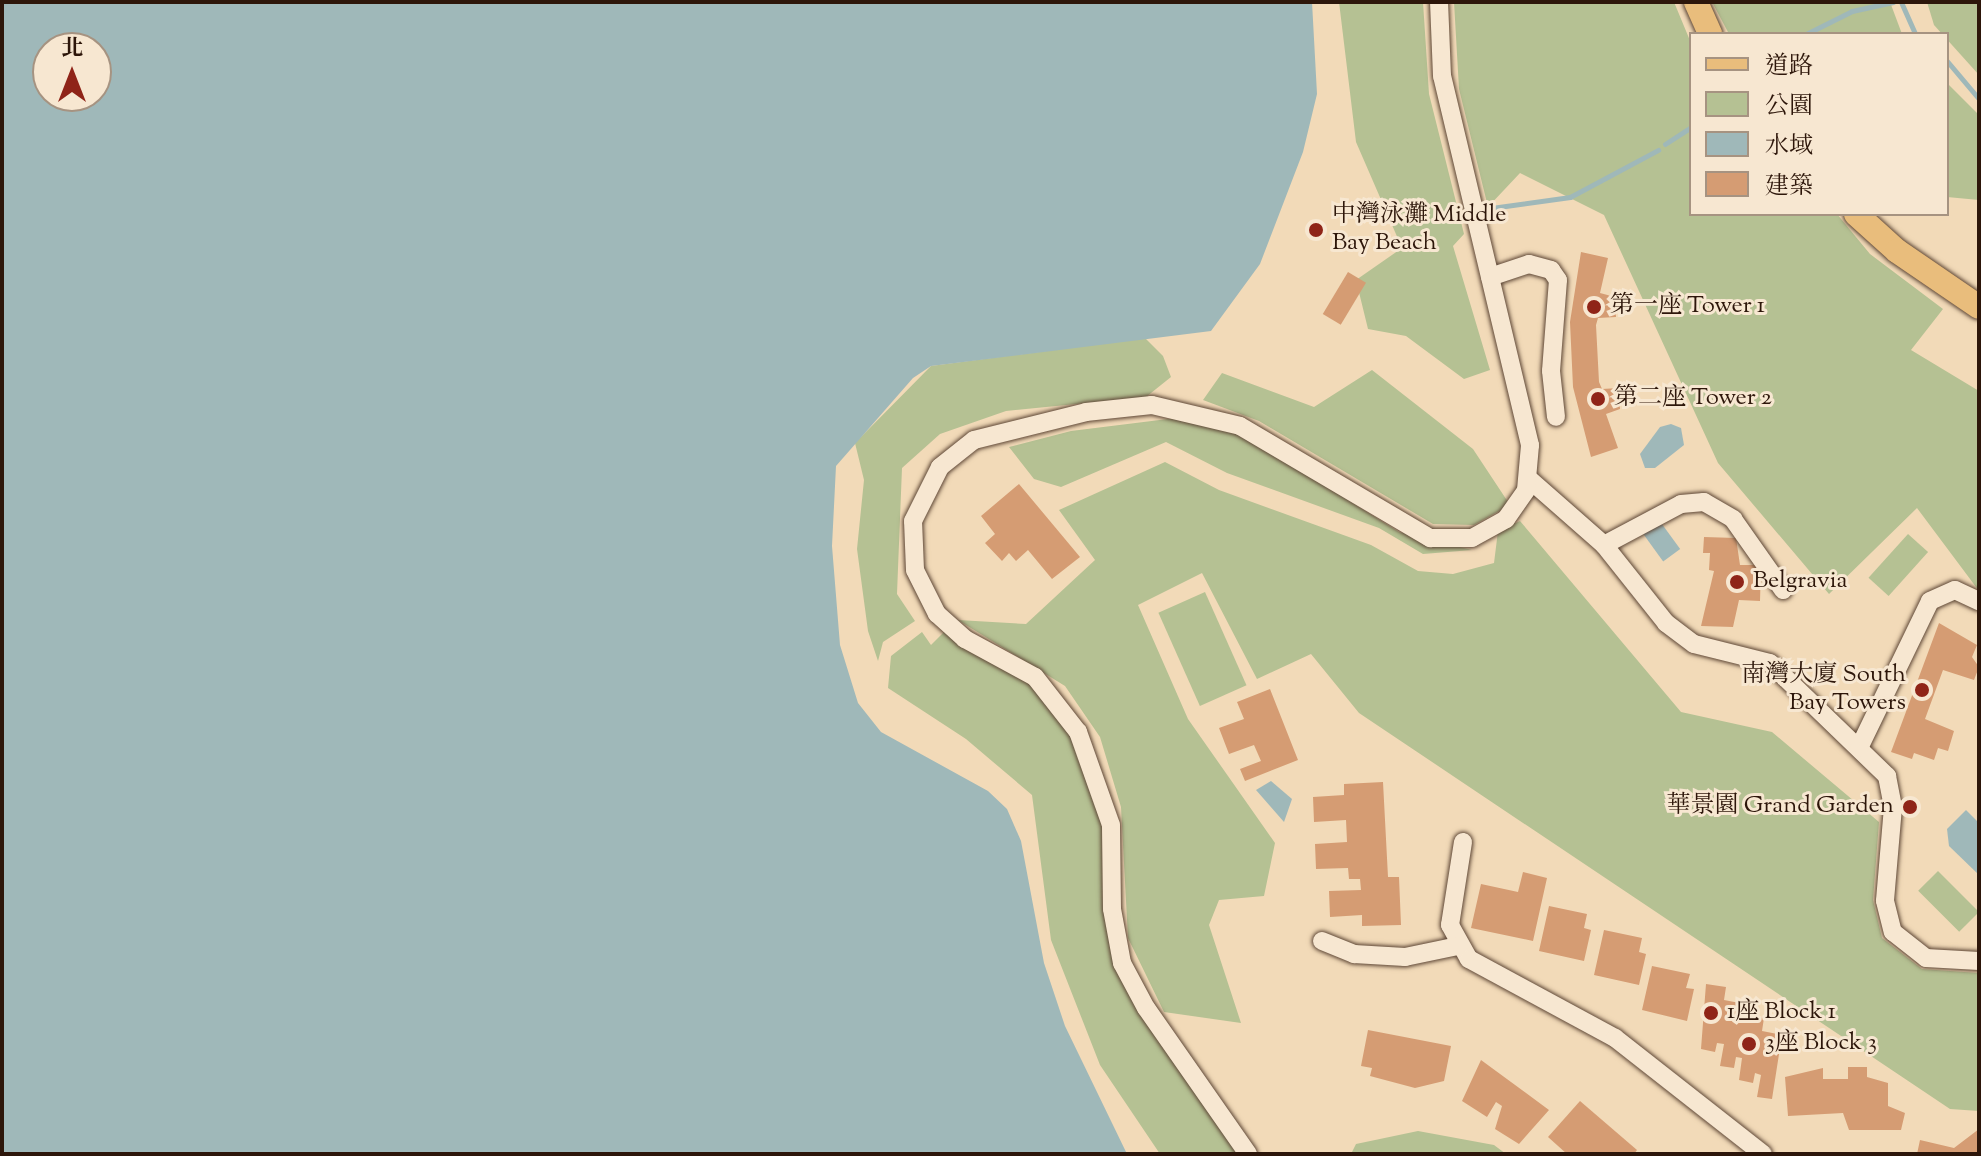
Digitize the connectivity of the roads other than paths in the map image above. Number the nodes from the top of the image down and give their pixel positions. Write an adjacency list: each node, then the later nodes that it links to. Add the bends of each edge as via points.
1 (1439, 2): 5 (street, via 1442,76)
2 (1696, 2): 3 (main road)
3 (1709, 32)
4 (1858, 216): 6 (main road, via 1897,251)
5 (1490, 277): 7 (street, via 1529,264 1551,270 1558,280 1552,360); 8 (street, via 1530,445)
6 (1979, 307)
7 (1556, 417)
8 (1529, 479): 9 (street); 17 (street, via 1517,507 1500,524 1472,538 1440,541 1401,525 1228,421 1185,408 1136,406 981,437 947,459 920,500 911,544 924,594 957,634 1035,677 1078,732 1111,825 1112,909 1122,963 1146,1008)
9 (1604, 545): 10 (street, via 1681,504 1704,502 1733,519); 12 (street, via 1666,623 1694,644 1770,663)
10 (1783, 590)
11 (1979, 601): 12 (street, via 1955,590 1930,601)
12 (1859, 748): 16 (street, via 1887,776 1893,807 1885,901 1893,932 1926,958)
13 (1463, 842): 15 (street, via 1449,911)
14 (1322, 941): 15 (street, via 1354,954 1405,957)
15 (1458, 946): 18 (street, via 1481,967 1627,1047)
16 (1979, 961)
17 (1248, 1154)
18 (1763, 1154)

